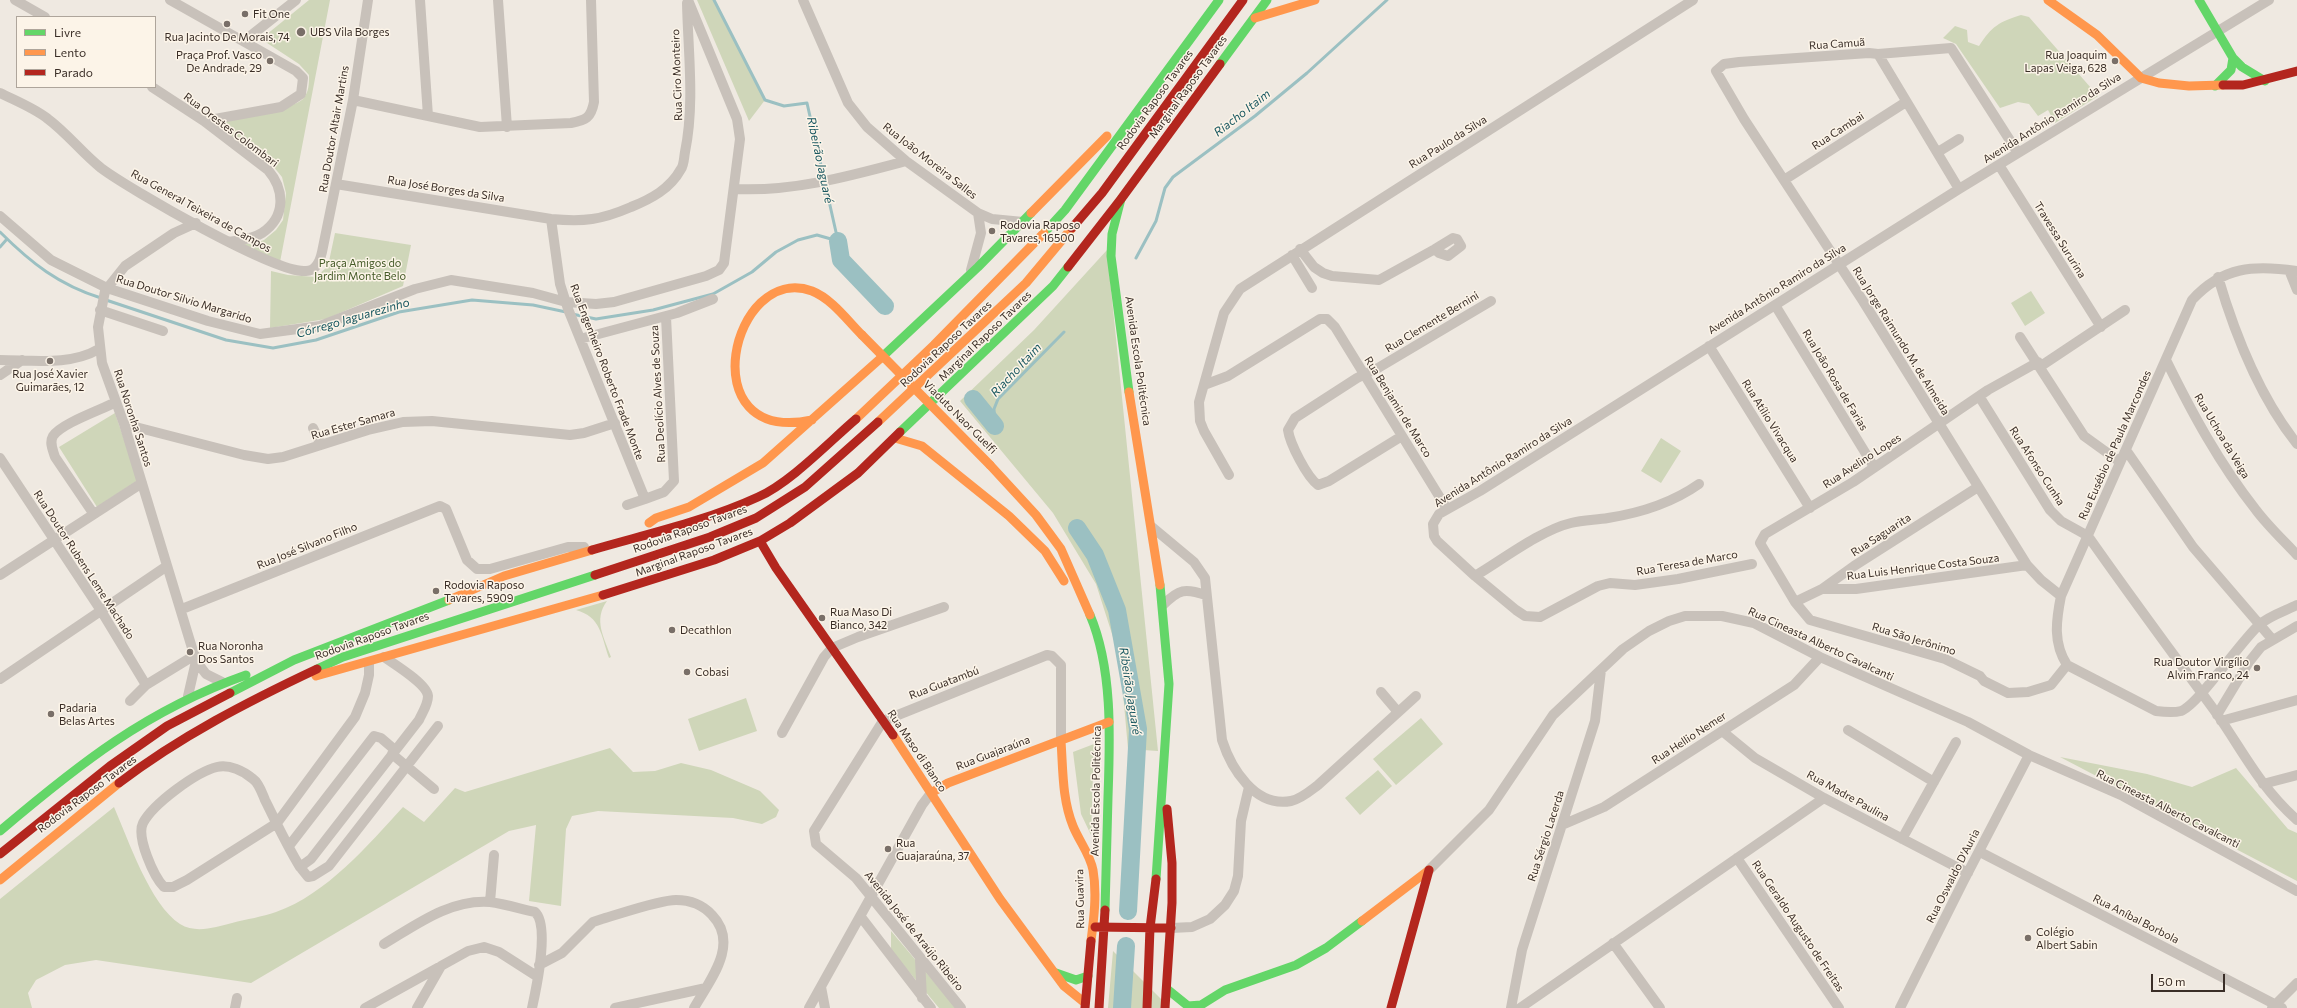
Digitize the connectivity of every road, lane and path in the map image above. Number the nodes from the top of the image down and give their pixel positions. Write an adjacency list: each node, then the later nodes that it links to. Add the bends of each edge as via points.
1 (15, 0): 18 (street)
2 (170, 0): 21 (street)
3 (296, 0): 21 (street)
4 (368, 0): 32 (street, Rua Doutor Altair Martins)
5 (420, 0): 34 (street)
6 (498, 0): 36 (street)
7 (591, 0): 36 (street, via 594,102 592,111 585,120 571,123)
8 (687, 0): 44 (street, via 737,119 740,138); 49 (street, Rua Ciro Monteiro, via 690,124 682,168 667,188 647,201 606,218 577,221)
9 (803, 0): 40 (street, Rua João Moreira Salles, via 848,103 867,128)
10 (1220, 0): 24 (main road, Rodovia Raposo Tavares)
11 (1243, 0): 145 (main road, Rodovia Raposo Tavares, via 1102,193 1026,283 926,380 805,487 756,518 710,537 390,640 343,657)
12 (1267, 0): 19 (main road, Marginal Raposo Tavares)
13 (1693, 0): 54 (street, Rua Paulo da Silva)
14 (2049, 0): 27 (main road, via 2097,35)
15 (2200, 0): 20 (main road)
16 (2269, 0): 20 (street, Avenida Antônio Ramiro da Silva)
17 (1307, 1): 19 (main road)
18 (43, 16)
19 (1255, 18): 46 (main road, Marginal Raposo Tavares)
20 (2218, 30): 23 (main road); 27 (street, Avenida Antônio Ramiro da Silva)
21 (244, 41): 35 (street, via 296,71 303,78 301,94 281,107)
22 (1878, 54): 25 (street, Rua Camuã, via 1738,62 1724,64); 33 (street, Rua Camuã); 39 (street, via 1951,48)
23 (2233, 58): 28 (main road, via 2242,67); 29 (main road, via 2231,70)
24 (1170, 68): 50 (main road); 112 (main road, Rodovia Raposo Tavares, via 1065,210 1024,256 934,345 812,458 759,497 704,517)
25 (1716, 71): 42 (street, Rua Jorge Raimundo M. de Almeida)
26 (2297, 71): 28 (main road)
27 (2141, 78): 29 (main road, via 2172,84); 39 (street, Avenida Antônio Ramiro da Silva)
28 (2265, 81): 29 (main road)
29 (2215, 86)
30 (154, 88): 35 (street, Rua Orestes Colombari)
31 (0, 93): 51 (street, Rua General Teixeira de Campos, via 47,118 102,169)
32 (353, 100): 34 (street); 43 (street, Rua Doutor Altair Martins)
33 (1906, 102): 38 (street, Rua Camuã); 42 (street, Rua Cambai)
34 (428, 116): 36 (street, via 480,127)
35 (204, 121): 52 (street, Rua Orestes Colombari, via 268,170 275,178 282,199 273,224 261,234)
36 (507, 127)
37 (1959, 139): 38 (street)
38 (1938, 152): 45 (street, Rua Camuã)
39 (2018, 153): 41 (street, Avenida Antônio Ramiro da Silva)
40 (906, 161): 44 (street, via 834,180 793,186); 47 (street, Rua João Moreira Salles)
41 (1999, 165): 45 (street, Avenida Antônio Ramiro da Silva); 70 (street, Travessa Sururina)
42 (1784, 180): 56 (street, Rua Jorge Raimundo M. de Almeida)
43 (336, 184): 49 (street, Rua José Borges da Silva); 55 (street, Rua Doutor Altair Martins)
44 (734, 189): 65 (street, Rua Doutor Silvio Margarido, via 724,263 719,270 614,302)
45 (1959, 189): 56 (street, Avenida Antônio Ramiro da Silva)
46 (1121, 199): 91 (main road, Marginal Raposo Tavares, via 1053,286); 108 (main road, Avenida Escola Politécnica, via 1112,234 1111,256 1126,371)
47 (978, 213): 50 (street, Rua João Moreira Salles, via 992,219); 58 (street, Rua João Moreira Salles, via 981,233)
48 (0, 216): 61 (street, Rua Doutor Silvio Margarido, via 51,260)
49 (551, 219): 65 (street, Rua Engenheiro Roberto Frade Monte, via 560,284)
50 (1023, 222): 58 (main road)
51 (196, 223): 52 (street, Rua General Teixeira de Campos); 61 (street, Rua Noronha Santos, via 174,233 141,254 125,266)
52 (229, 242): 55 (street, Rua General Teixeira de Campos, via 271,262 295,270 307,272)
53 (1435, 249): 54 (street, via 1379,280 1323,273)
54 (1296, 252): 60 (street); 82 (street, Rua Paulo da Silva, via 1240,289 1224,313)
55 (320, 262)
56 (1839, 264): 66 (street, Avenida Antônio Ramiro da Silva); 88 (street, Rua Jorge Raimundo M. de Almeida)
57 (2293, 270): 59 (street, Rua Eusébio de Paula Marcondes, via 2255,268 2233,271); 62 (street)
58 (970, 273): 85 (main road)
59 (2218, 277): 78 (street, Rua Eusébio de Paula Marcondes, via 2201,289 2192,300); 92 (street, via 2230,318 2255,375 2285,429)
60 (1312, 288)
61 (106, 289): 65 (street, Rua Doutor Silvio Margarido, via 260,334 320,326 416,290 451,280 533,293); 67 (street, Rua Noronha Santos)
62 (2297, 290)
63 (713, 299): 69 (street)
64 (1491, 301): 81 (street, Rua Clemente Bernini)
65 (567, 305): 73 (street, Rua Engenheiro Roberto Frade Monte)
66 (1775, 305): 74 (street, Avenida Antônio Ramiro da Silva); 98 (street, Rua João Rosa de Farias)
67 (101, 308): 71 (street); 75 (street, Rua Noronha Santos, via 98,327)
68 (2125, 310): 70 (street, Rua Avelino Lopes)
69 (666, 316): 73 (street); 103 (street, Rua Deolício Alves de Souza, via 674,481 669,488)
70 (2101, 327): 79 (street, Rua Avelino Lopes, via 2072,347)
71 (163, 331)
72 (2020, 337): 79 (street)
73 (580, 339): 86 (street, Rua Engenheiro Roberto Frade Monte)
74 (1709, 346): 105 (street, Rua Atílio Vivacqua); 106 (street, Avenida Antônio Ramiro da Silva, via 1480,491)
75 (99, 349): 77 (street, via 78,358 65,360); 84 (street, Rua Noronha Santos)
76 (0, 360): 77 (street)
77 (22, 360): 80 (street)
78 (2166, 360): 94 (street, Rua Eusébio de Paula Marcondes); 115 (street, Rua Uchoa da Veiga, via 2194,416 2225,468 2256,511)
79 (2039, 364): 83 (street, Rua Avelino Lopes); 95 (street, via 2084,436)
80 (0, 375)
81 (1364, 375): 82 (street, Rua Benjamin de Marco, via 1335,327 1327,319 1320,319 1228,376); 90 (street, Rua Benjamin de Marco); 90 (street, Rua Clemente Bernini, via 1291,422 1289,435 1303,465 1315,483 1322,484)
82 (1204, 385): 99 (street, Rua Paulo da Silva, via 1199,402 1200,421)
83 (1979, 396): 88 (street, Rua Avelino Lopes); 110 (street, Rua Afonso Cunha, via 2050,510 2061,521)
84 (116, 402): 87 (street, Rua Noronha Santos); 107 (street, via 62,428 53,437 51,447 56,457)
85 (813, 420): 97 (main road, Viaduto Naor Guelfi, bridge, via 781,424 763,419 750,408 740,394 735,378 739,345 747,319 759,302 774,293 794,288 814,292 831,305); 112 (main road, via 763,463 689,507 656,518)
86 (615, 423): 93 (street, Rua Ester Samara, via 570,435 432,421 403,422); 103 (street, Rua Engenheiro Roberto Frade Monte)
87 (124, 424): 93 (street, Rua Ester Samara, via 268,459 283,458); 100 (street, Rua Noronha Santos)
88 (1938, 424): 98 (street, Rua Avelino Lopes); 102 (street, Rua Jorge Raimundo M. de Almeida)
89 (313, 428): 93 (street)
90 (1402, 436): 106 (street, Rua Benjamin de Marco)
91 (895, 438): 113 (main road, Marginal Raposo Tavares, via 858,473 790,523); 132 (main road, via 922,446 1022,526 1053,562 1077,606)
92 (2297, 444)
93 (321, 445)
94 (2126, 450): 95 (street, Rua Eusébio de Paula Marcondes); 130 (street, via 2193,547)
95 (2120, 462): 110 (street, Rua Eusébio de Paula Marcondes)
96 (1, 463): 111 (street, Rua Doutor Rubens Leme Machado)
97 (990, 465): 132 (main road, Avenida Escola Politécnica, via 1031,510 1061,549)
98 (1874, 467): 105 (street, Rua Avelino Lopes)
99 (1229, 475)
100 (142, 483): 107 (street); 118 (street, Rua Noronha Santos)
101 (1699, 484): 120 (street, via 1680,498 1656,507 1610,518 1571,523 1549,531)
102 (1978, 487): 117 (street, Rua Jorge Raimundo M. de Almeida); 121 (street, Rua Saguarita)
103 (645, 500): 104 (street)
104 (627, 506)
105 (1810, 508): 124 (street, Rua Avelino Lopes, via 1765,534 1760,543)
106 (1446, 509): 109 (street, Avenida Antônio Ramiro da Silva, via 1435,519)
107 (93, 513): 111 (street)
108 (1152, 527): 122 (street, via 1197,566 1205,578); 125 (main road, Avenida Escola Politécnica)
109 (1433, 527): 120 (street, Rua Teresa de Marco, via 1437,542)
110 (2088, 536): 123 (street); 148 (street, Rua Eusébio de Paula Marcondes)
111 (54, 540): 119 (street); 129 (street, Rua Doutor Rubens Leme Machado)
112 (626, 540): 114 (main road, Rodovia Raposo Tavares)
113 (760, 541): 134 (main road, Rua Maso di Bianco); 135 (main road, Marginal Raposo Tavares, via 663,578)
114 (600, 547): 128 (street, Rua José Silvano Filho, via 568,547 481,570 467,560 446,509 440,506); 138 (main road, Rodovia Raposo Tavares, via 504,576)
115 (2297, 555)
116 (1752, 564): 120 (street, Rua Teresa de Marco, via 1678,579 1635,585 1610,583 1598,586 1540,617 1525,616)
117 (2027, 565): 121 (street, Rua Luis Henrique Costa Souza, via 1856,589); 123 (street, Rua Jorge Raimundo M. de Almeida)
118 (167, 566): 128 (street, Rua Noronha Santos); 129 (street)
119 (0, 575)
120 (1475, 576)
121 (1822, 589): 124 (street, Rua Saguarita)
122 (1206, 595): 125 (street, via 1184,590); 170 (street, via 1222,740 1228,760)
123 (2061, 596): 140 (street, via 2056,622 2057,640)
124 (1795, 602): 140 (street, Rua São Jerônimo, via 1810,620 1945,659 2008,693 2028,692 2050,685)
125 (1163, 605): 166 (main road, Avenida Escola Politécnica, via 1169,684)
126 (2297, 605): 130 (street)
127 (944, 607): 134 (street)
128 (182, 609): 137 (street, Rua Noronha Santos)
129 (100, 610): 143 (street); 146 (street, Rua Doutor Rubens Leme Machado)
130 (2260, 624): 133 (street); 148 (street, via 2240,644)
131 (2297, 626): 133 (street)
132 (1095, 627): 156 (main road, Avenida Escola Politécnica, via 1105,676)
133 (2272, 639): 154 (street, via 2261,647 2249,662)
134 (832, 648): 155 (main road, Rua Maso di Bianco); 160 (street)
135 (384, 657): 139 (main road, Marginal Raposo Tavares); 163 (street, via 423,687 428,695 419,720)
136 (1820, 657): 141 (street, Rua Cineasta Alberto Cavalcanti, via 1754,623 1722,616 1692,616 1669,621 1644,634); 159 (street, Rua Hellio Nemer, via 1794,685); 164 (street, Rua Cineasta Alberto Cavalcanti, via 1968,722)
137 (196, 658): 144 (street, Rua Noronha Santos, via 206,674); 146 (street); 149 (street, Rua Noronha Santos)
138 (294, 660): 144 (main road); 181 (main road, Rodovia Raposo Tavares, via 167,726 110,766)
139 (369, 662): 145 (main road, Marginal Raposo Tavares); 175 (street, via 365,694 355,717)
140 (2067, 665): 148 (street, via 2156,711 2182,710)
141 (1601, 670): 176 (street, Rua Sérgio Lacerda, via 1595,721); 185 (street, Rua Cineasta Alberto Cavalcanti, via 1553,715 1489,810)
142 (1063, 675): 155 (street, Rua Guatambú, via 1060,661 1047,656); 161 (street, Rua Guavira)
143 (0, 679)
144 (222, 682): 149 (main road)
145 (287, 683): 187 (main road, Rodovia Raposo Tavares, via 263,694 131,774)
146 (146, 685): 151 (street)
147 (1381, 692): 153 (street)
148 (2201, 694): 154 (street, Rua Eusébio de Paula Marcondes)
149 (188, 696): 177 (main road, via 59,780)
150 (1416, 696): 153 (street)
151 (130, 700)
152 (2297, 700): 154 (street)
153 (1398, 712): 170 (street, via 1318,785 1302,796 1291,801 1280,800 1266,797)
154 (2219, 718): 169 (street, Rua Eusébio de Paula Marcondes)
155 (883, 721): 172 (main road, Rua Maso di Bianco); 189 (street, Avenida José de Araújo Ribeiro, via 814,831 816,844 856,878)
156 (1109, 722): 161 (main road, Rua Guajaraúna); 193 (main road, Avenida Escola Politécnica)
157 (438, 726): 165 (street)
158 (1848, 730): 168 (street)
159 (1722, 731): 173 (street, Rua Madre Paulina, via 1755,758); 176 (street, Rua Hellio Nemer, via 1604,806)
160 (782, 733)
161 (1060, 742): 172 (main road, Rua Guajaraúna, via 948,783); 192 (main road, Rua Guavira, via 1067,805 1073,826 1083,843 1093,870)
162 (1956, 742): 168 (street)
163 (394, 752): 165 (street); 179 (street, via 381,738 374,736); 184 (street, via 320,850)
164 (2029, 755): 180 (street, Rua Oswaldo D'Auria); 188 (street, Rua Cineasta Alberto Cavalcanti, via 2123,796)
165 (407, 767): 171 (street); 184 (street, via 328,866 308,877)
166 (1164, 772): 194 (main road, Avenida Escola Politécnica); 195 (main road, Avenida Escola Politécnica, via 1172,863)
167 (2297, 775): 169 (street)
168 (1934, 782): 178 (street)
169 (2263, 784): 174 (street, Rua Eusébio de Paula Marcondes, via 2280,805)
170 (1249, 787): 195 (street, via 1241,821 1238,876 1234,891 1225,905 1210,919 1192,927)
171 (434, 788)
172 (932, 793): 189 (street, Rua Guajaraúna, via 922,805); 202 (main road, Rua Maso di Bianco, via 1000,899)
173 (1824, 798): 178 (street, Rua Madre Paulina); 183 (street)
174 (2297, 820)
175 (277, 823): 175 (street, via 255,780 233,767 218,766 202,773 166,798 142,824 141,834 159,882 164,887 173,887); 179 (street)
176 (1562, 825): 227 (street, Rua Sérgio Lacerda, via 1522,950)
177 (0, 831)
178 (1902, 839): 186 (street, Rua Madre Paulina)
179 (289, 846): 184 (street)
180 (1980, 852): 186 (street, Rua Oswaldo D'Auria); 212 (street, Rua Aníbal Borbola)
181 (0, 854)
182 (494, 854): 190 (street)
183 (1737, 858): 196 (street); 230 (street, Rua Geraldo Augusto de Freitas)
184 (300, 867)
185 (1429, 870): 206 (main road, Rua Cineasta Alberto Cavalcanti, via 1311,958); 226 (main road)
186 (1968, 873): 231 (street, Rua Oswaldo D'Auria)
187 (0, 880)
188 (2297, 891)
189 (872, 897): 191 (street, Rua Guajaraúna); 199 (street, Avenida José de Araújo Ribeiro)
190 (490, 902): 197 (street, via 465,904 442,911); 200 (street, via 530,911 539,916)
191 (861, 917): 207 (street, Rua Guajaraúna); 210 (street)
192 (1093, 927): 193 (main road); 203 (main road, Rua Guavira)
193 (1104, 928): 194 (main road); 222 (main road, Avenida Escola Politécnica)
194 (1146, 928): 195 (main road); 198 (main road, via 1161,938); 223 (main road, Avenida Escola Politécnica)
195 (1171, 928): 198 (main road, Avenida Escola Politécnica)
196 (1614, 943): 228 (street); 229 (street)
197 (384, 944)
198 (1169, 953): 209 (main road, Avenida Escola Politécnica)
199 (920, 960): 210 (street); 221 (street, Avenida José de Araújo Ribeiro)
200 (539, 965): 204 (street); 208 (street, via 562,953 593,922 602,918 675,900 690,901 705,908 713,916 723,936 723,953)
201 (441, 966): 204 (street, via 468,951 484,947 499,952); 213 (street); 214 (street)
202 (1056, 973): 203 (main road, via 1076,980); 211 (main road, Rua Maso di Bianco, via 1064,986)
203 (1088, 976): 211 (main road, Rua Guavira)
204 (538, 977): 215 (street)
205 (2297, 983): 212 (street)
206 (1242, 986): 209 (main road, Rua Cineasta Alberto Cavalcanti, via 1225,990 1201,1005 1188,1006); 225 (main road, Rua Cineasta Alberto Cavalcanti)
207 (821, 987): 218 (street, Rua Guajaraúna); 219 (street)
208 (706, 988): 216 (street); 217 (street)
209 (1167, 989): 224 (main road, Avenida Escola Politécnica)
210 (923, 1003): 220 (street)
211 (1085, 1006)
212 (2276, 1007)
213 (365, 1008)
214 (417, 1008)
215 (532, 1008)
216 (615, 1008)
217 (694, 1008)
218 (808, 1008)
219 (825, 1008)
220 (930, 1008)
221 (961, 1008)
222 (1099, 1008)
223 (1147, 1008)
224 (1165, 1008)
225 (1208, 1008)
226 (1391, 1008)
227 (1510, 1008)
228 (1520, 1008)
229 (1660, 1008)
230 (1839, 1008)
231 (1900, 1008)

